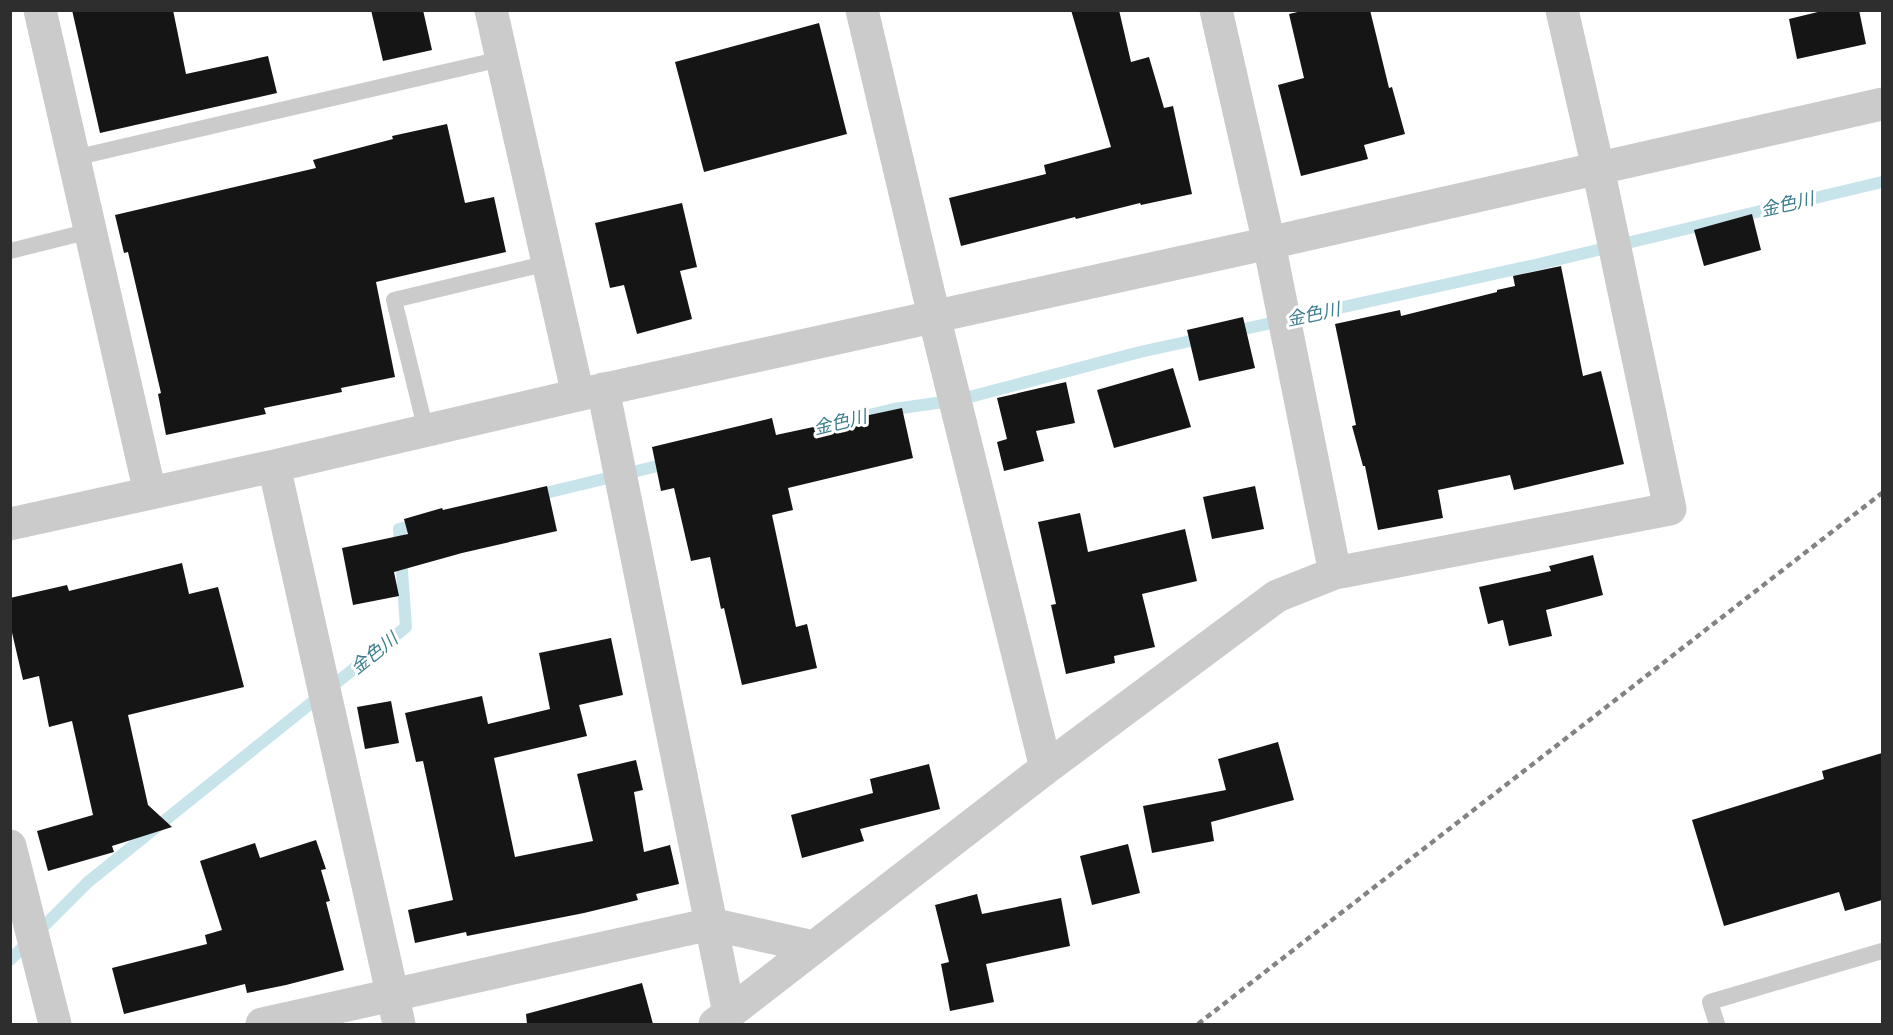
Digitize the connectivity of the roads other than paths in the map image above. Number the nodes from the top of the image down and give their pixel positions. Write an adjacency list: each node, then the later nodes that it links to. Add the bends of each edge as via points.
1 (40, 10): 8 (street)
2 (491, 10): 6 (street)
3 (862, 10): 14 (street)
4 (1216, 10): 11 (street)
5 (1563, 10): 9 (street)
6 (501, 59): 8 (lane); 13 (street)
7 (1882, 104): 9 (street)
8 (74, 158): 10 (street)
9 (1599, 168): 11 (street); 20 (street, via 1670,509)
10 (90, 231): 12 (lane); 18 (street)
11 (1269, 243): 14 (street); 20 (street)
12 (10, 251)
13 (548, 263): 15 (street); 16 (lane, via 394,300)
14 (934, 316): 15 (street); 21 (street)
15 (591, 392): 16 (street); 23 (street)
16 (426, 430): 17 (street)
17 (274, 466): 18 (street); 26 (street)
18 (150, 493): 19 (street)
19 (10, 524)
20 (1335, 573): 21 (street, via 1277,596)
21 (1046, 768): 24 (street)
22 (10, 846): 28 (street)
23 (711, 924): 24 (street); 26 (street); 27 (street)
24 (814, 948): 27 (street)
25 (1882, 951): 30 (lane, via 1710,1002)
26 (395, 1009): 29 (street)
27 (722, 1019)
28 (55, 1024)
29 (262, 1024)
30 (1717, 1024)

